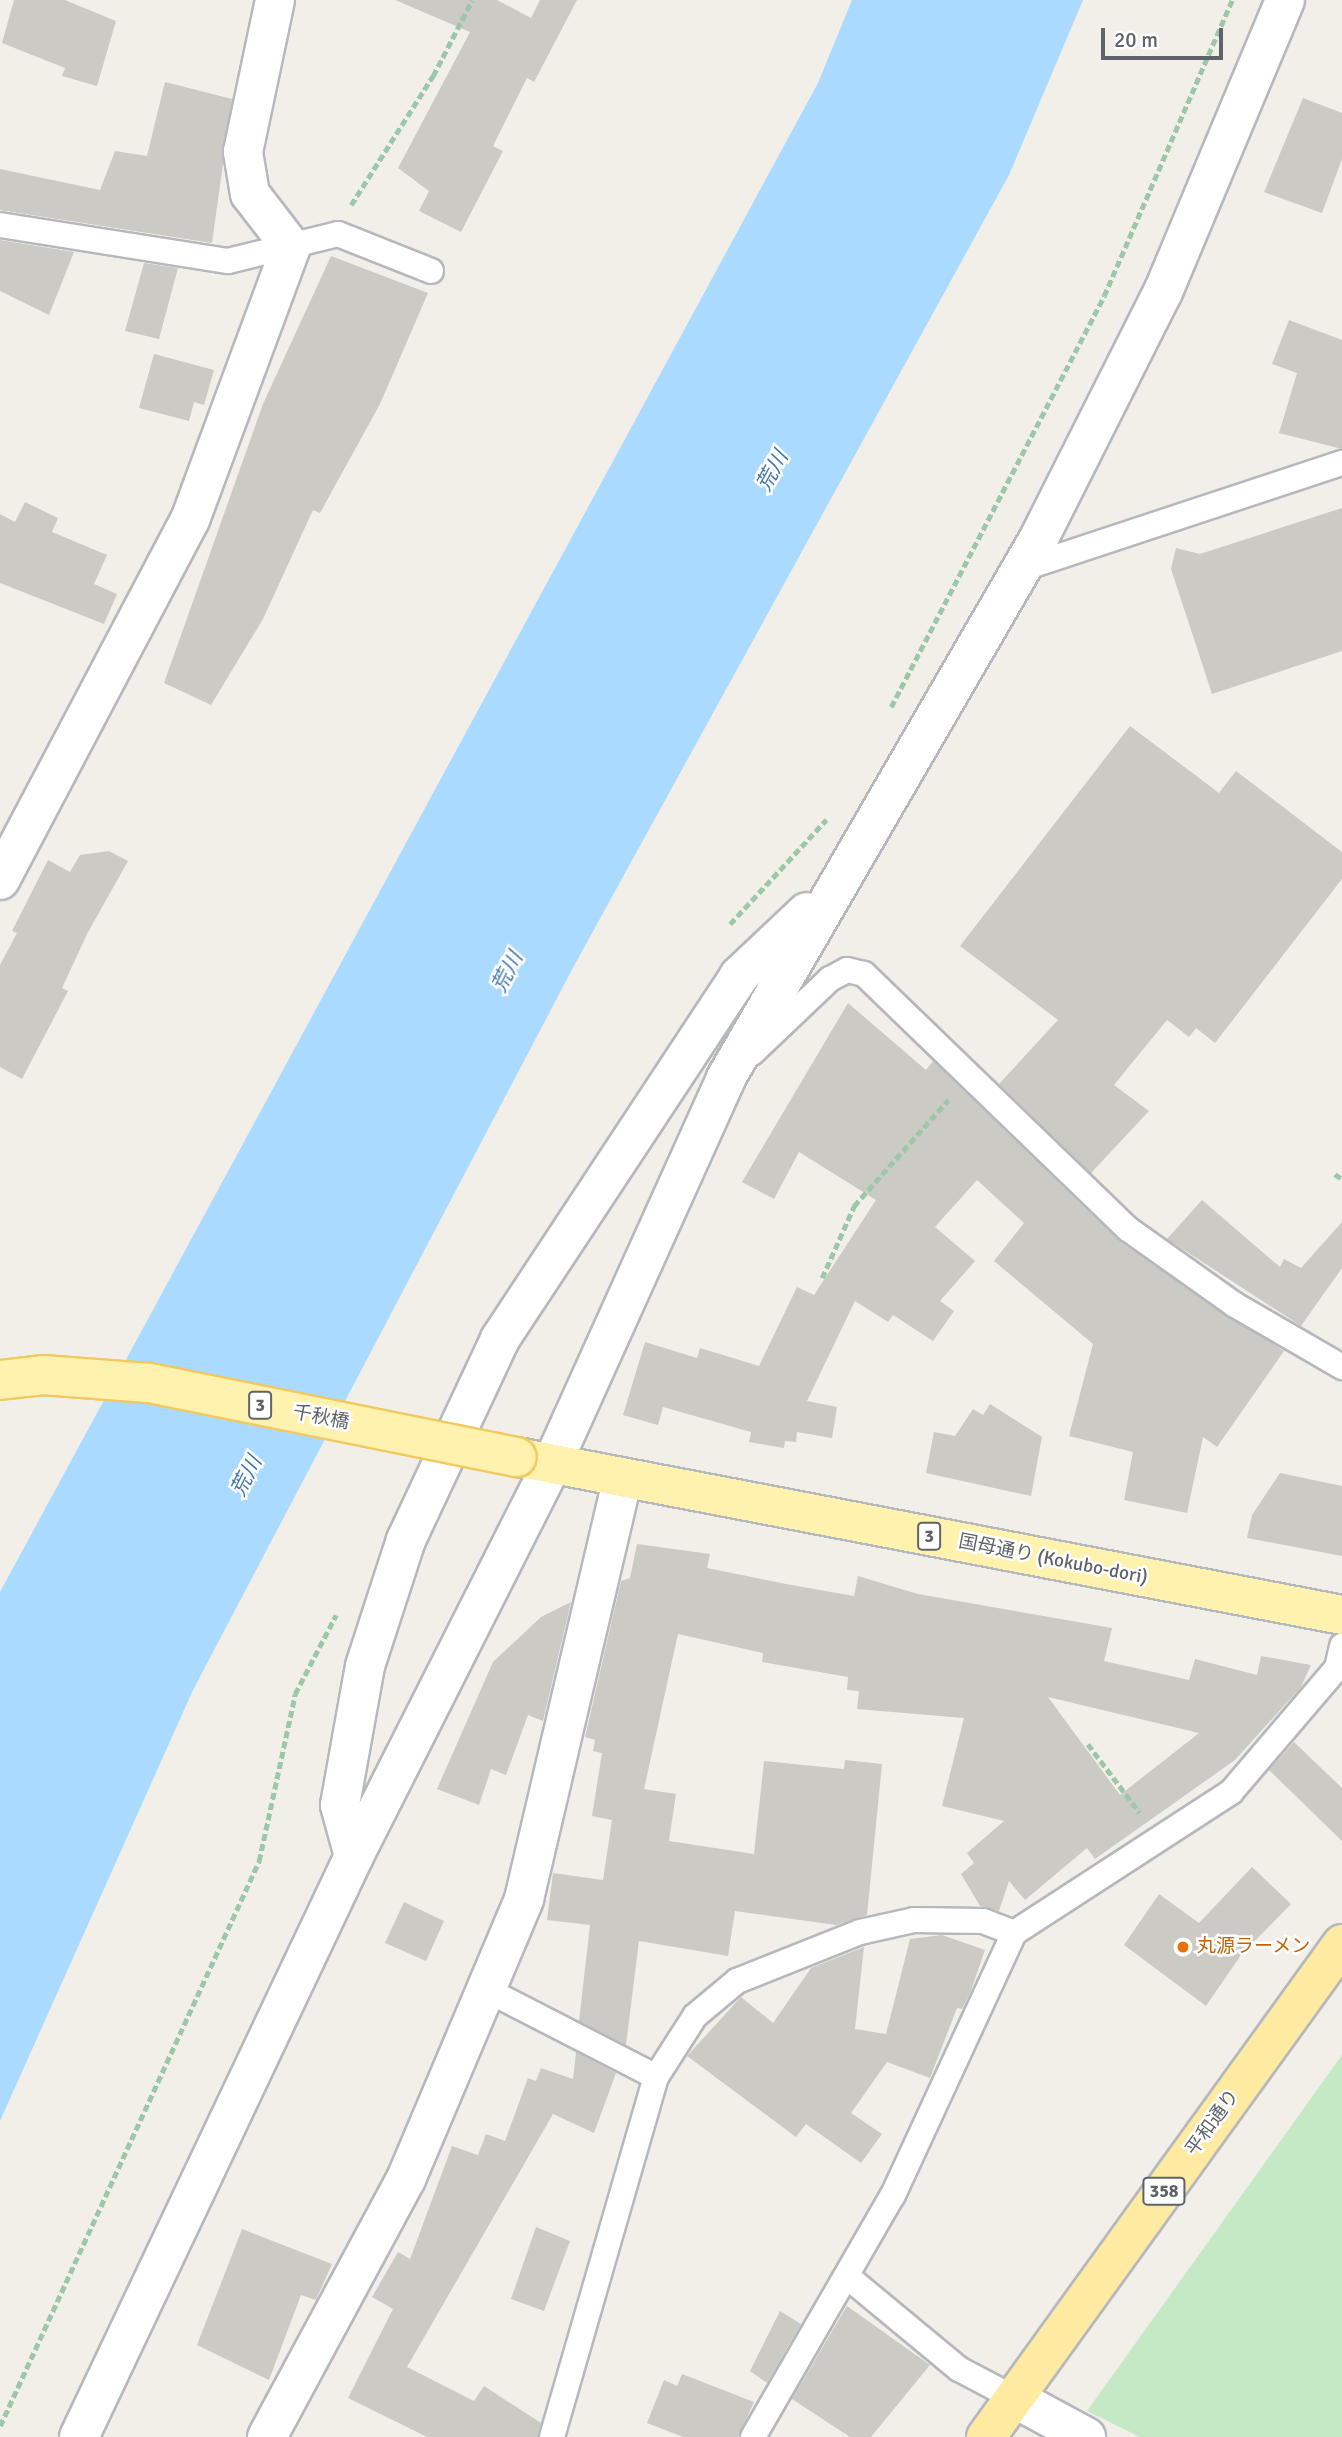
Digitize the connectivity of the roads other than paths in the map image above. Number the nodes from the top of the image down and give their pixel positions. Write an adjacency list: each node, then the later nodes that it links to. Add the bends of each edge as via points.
1 (275, 0): 4 (street, via 243,152 250,194)
2 (1285, 0): 7 (street, via 1163,292)
3 (0, 225): 4 (lane, via 228,261)
4 (291, 247): 5 (lane, via 338,234); 8 (street, via 190,520)
5 (431, 271)
6 (1342, 463): 7 (lane)
7 (1021, 569): 9 (street)
8 (0, 880)
9 (836, 885): 10 (street); 17 (street, via 739,976 500,1339 406,1540 365,1666 340,1805)
10 (726, 1079): 11 (lane, via 847,970 864,974 1178,1268); 13 (street)
11 (1342, 1367)
12 (0, 1380): 13 (main road, 千秋橋 / 3, bridge, via 43,1375 149,1382)
13 (534, 1461): 14 (main road, 国母通り (Kokubo-dori) / 3); 17 (street)
14 (623, 1478): 15 (main road, 国母通り (Kokubo-dori) / 3); 20 (street, via 524,1899)
15 (1342, 1615)
16 (1342, 1646): 18 (lane, via 1337,1668 1231,1792)
17 (354, 1856): 24 (street)
18 (1014, 1933): 21 (lane, via 983,1921 914,1920 860,1933 737,1981 695,2016); 22 (lane)
19 (1342, 1944): 23 (highway, 平和通り / 358)
20 (489, 1991): 21 (lane); 25 (street, via 406,2179)
21 (656, 2077): 26 (lane)
22 (849, 2278): 23 (lane, via 959,2369); 27 (lane, via 772,2395)
23 (1014, 2398): 28 (highway, 平和通り / 358); 29 (street)
24 (79, 2437)
25 (267, 2437)
26 (552, 2437)
27 (753, 2437)
28 (986, 2437)
29 (1087, 2437)

